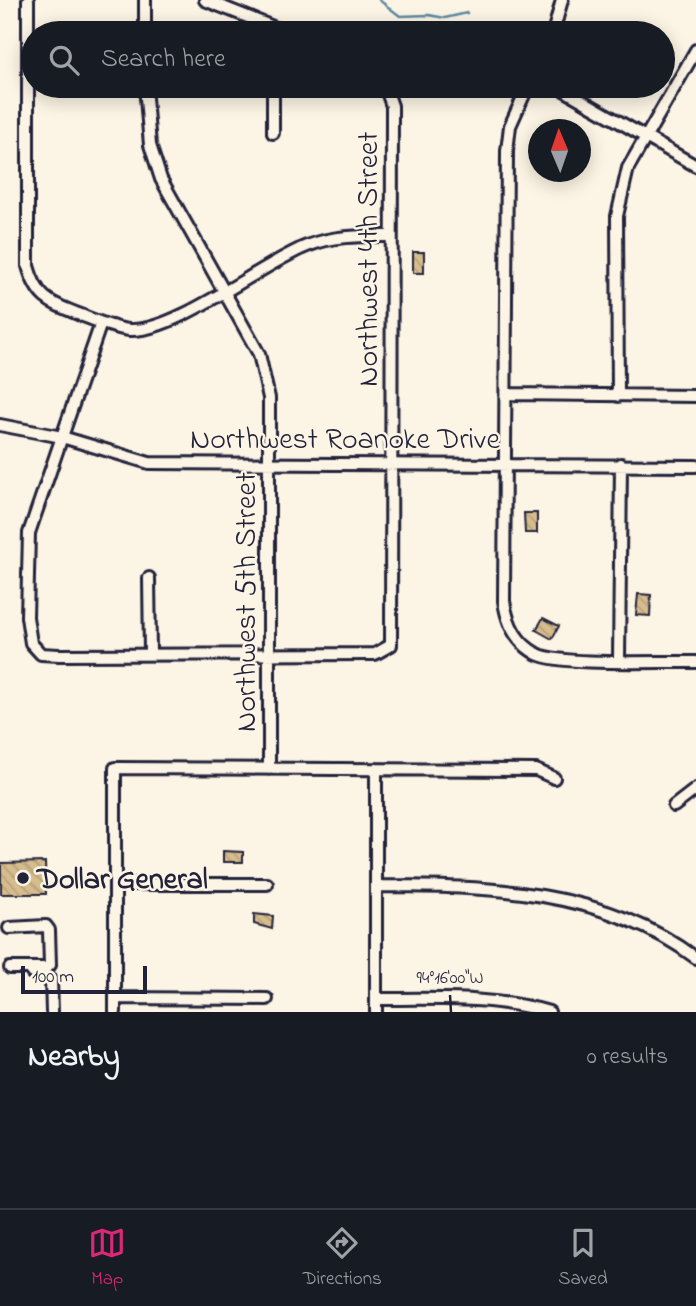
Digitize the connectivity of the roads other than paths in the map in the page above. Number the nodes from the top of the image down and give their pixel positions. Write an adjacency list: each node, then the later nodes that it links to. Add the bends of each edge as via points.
1 (28, 0): 5 (street)
2 (145, 0): 6 (street)
3 (205, 0): 7 (street)
4 (562, 0): 8 (street)
5 (28, 21)
6 (145, 21)
7 (257, 21)
8 (556, 21)
9 (696, 50): 10 (street)
10 (675, 86)
11 (28, 98): 23 (street, via 28,266 33,282 44,299)
12 (146, 98): 22 (street, Northwest 5th Street, via 150,145 162,179)
13 (273, 98): 18 (street)
14 (389, 98): 21 (street, Northwest 4th Street)
15 (523, 98): 24 (street, via 510,126 507,151)
16 (578, 98): 19 (street)
17 (668, 98): 19 (street)
18 (273, 133)
19 (646, 136): 20 (street); 25 (street, via 628,167 617,216)
20 (696, 166)
21 (391, 236): 22 (street, via 326,239); 30 (street, Northwest 4th Street)
22 (224, 291): 23 (street, via 158,326 130,330); 29 (street, Northwest 5th Street, via 258,354 264,375 269,398)
23 (101, 323): 28 (street)
24 (508, 394): 25 (street); 31 (street)
25 (618, 396): 26 (street)
26 (696, 396)
27 (0, 425): 28 (street, Northwest Roanoke Drive)
28 (62, 437): 29 (street, Northwest Roanoke Drive, via 149,463); 35 (street, via 29,533 30,643 41,654)
29 (269, 462): 30 (street, Northwest Roanoke Drive); 36 (street, Northwest 5th Street)
30 (391, 462): 31 (street, Northwest Roanoke Drive); 36 (street, Northwest 4th Street, via 391,645 375,654)
31 (507, 462): 32 (street, Northwest Roanoke Drive); 37 (street, via 506,619 516,636 538,654 566,660)
32 (621, 464): 33 (street, Northwest Roanoke Drive); 37 (street)
33 (696, 466)
34 (149, 578): 35 (street)
35 (150, 653): 36 (street)
36 (269, 654): 39 (street, Northwest 5th Street)
37 (619, 660): 38 (street)
38 (696, 662)
39 (269, 769): 40 (street); 44 (street, via 115,768)
40 (376, 769): 41 (street, via 537,770); 46 (street)
41 (554, 778)
42 (696, 789): 43 (street)
43 (674, 806)
44 (115, 884): 45 (street); 49 (street)
45 (267, 884)
46 (376, 886): 48 (street, via 472,886 575,902 656,934); 51 (street)
47 (9, 928): 52 (street, via 46,926 50,930 50,965 10,971 39,973 51,979)
48 (696, 958)
49 (116, 998): 50 (street); 53 (street)
50 (267, 999)
51 (376, 999): 54 (street); 55 (street, via 474,999)
52 (52, 1012)
53 (115, 1012)
54 (376, 1012)
55 (549, 1012)

